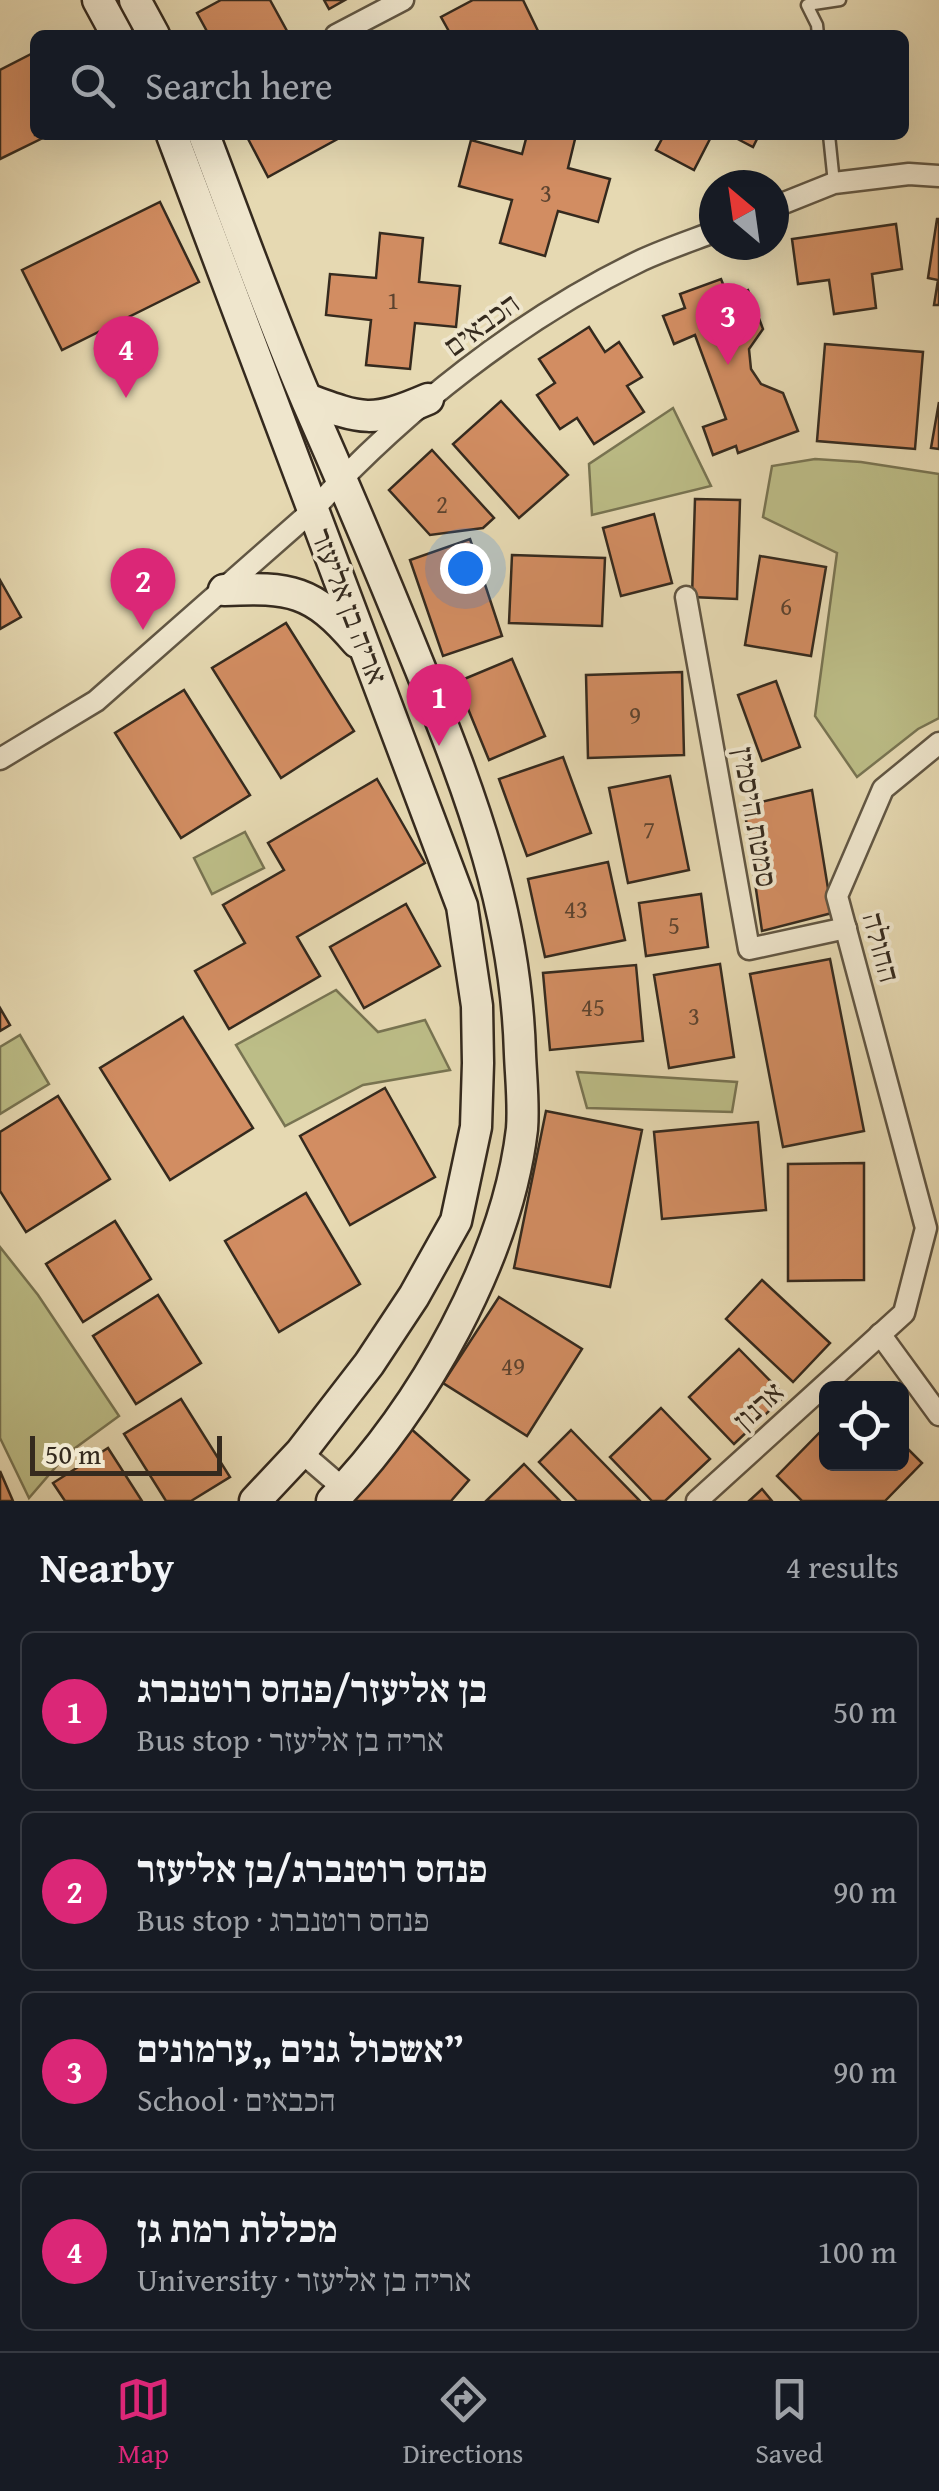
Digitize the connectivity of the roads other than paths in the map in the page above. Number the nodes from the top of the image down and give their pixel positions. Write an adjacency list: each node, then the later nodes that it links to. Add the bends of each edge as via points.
1 (98, 0): 5 (street)
2 (135, 0): 6 (street)
3 (403, 0): 7 (street)
4 (840, 0): 8 (lane, via 806,6)
5 (115, 30)
6 (151, 30)
7 (346, 30)
8 (818, 30)
9 (174, 140): 19 (street, אריה בן אליעזר)
10 (206, 140): 16 (street, אריה בן אליעזר)
11 (830, 140): 13 (lane)
12 (939, 176): 13 (street)
13 (834, 183): 14 (street)
14 (789, 202)
15 (699, 238): 17 (street, הכבאים, via 642,260 548,312)
16 (307, 399): 17 (street, via 369,419); 18 (street, אריה בן אליעזר)
17 (428, 400): 18 (street, הכבאים)
18 (342, 478): 19 (street, הכבאים); 30 (street, אריה בן אליעזר, via 469,789 502,898 519,1012 522,1128 501,1226 466,1308 415,1397)
19 (313, 510): 20 (street, הכבאים); 22 (street, אריה בן אליעזר)
20 (224, 590): 22 (street, via 300,594 332,613); 24 (street, הכבאים, via 96,701)
21 (686, 597): 25 (street, סמטת היסמין, via 749,949)
22 (371, 658): 29 (street, אריה בן אליעזר, via 462,906 477,1006 476,1128 456,1222 369,1364)
23 (939, 743): 25 (street, החולה, via 882,789 837,896)
24 (0, 759)
25 (846, 928): 26 (street, החולה, via 926,1228)
26 (904, 1313): 27 (street, ארנון)
27 (880, 1334): 28 (street); 32 (street, ארנון)
28 (939, 1416)
29 (301, 1452): 30 (street); 31 (street, אריה בן אליעזר)
30 (338, 1495)
31 (256, 1501)
32 (696, 1501)

